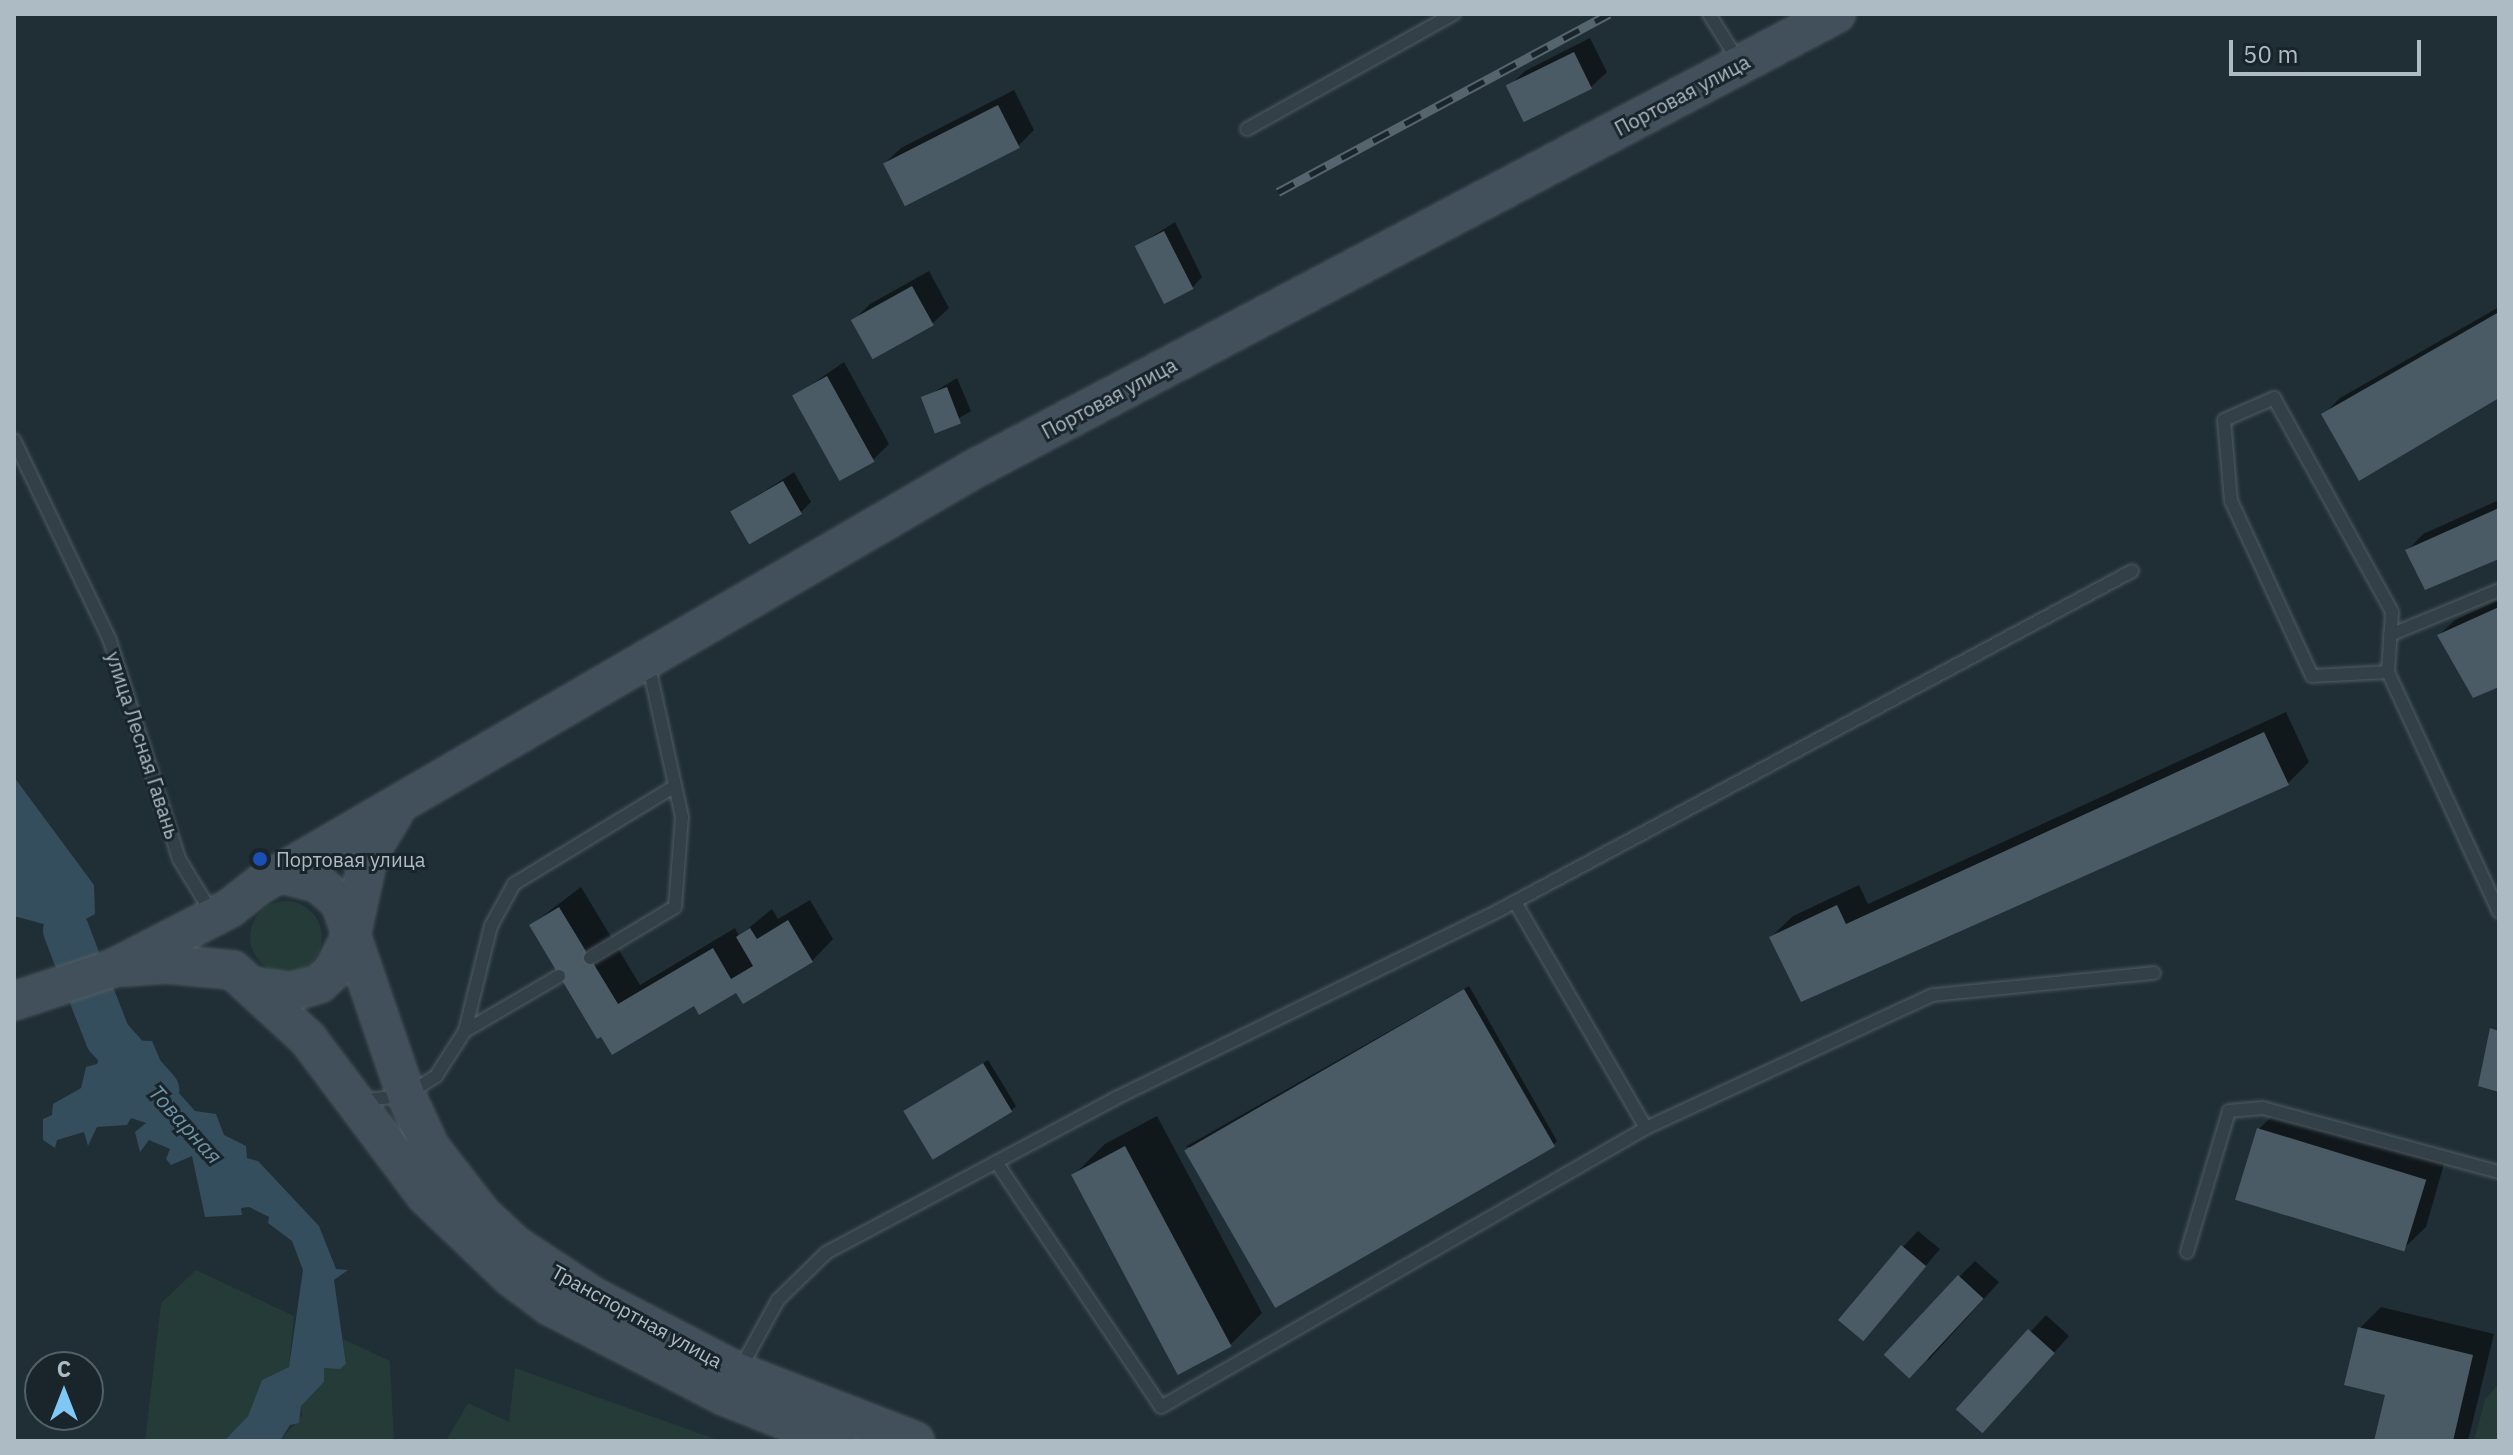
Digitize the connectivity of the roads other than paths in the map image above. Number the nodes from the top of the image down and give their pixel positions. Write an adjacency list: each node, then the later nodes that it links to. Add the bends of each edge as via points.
1 (1454, 14): 5 (lane)
2 (1709, 14): 4 (lane)
3 (1836, 14): 4 (main road, Портовая улица)
4 (1741, 64): 10 (main road, Портовая улица, via 974,469)
5 (1247, 129)
6 (14, 440): 16 (lane, улица Лесная Гавань, via 109,638 179,859)
7 (2132, 571): 15 (lane)
8 (2499, 590): 9 (lane)
9 (2390, 635): 11 (lane); 11 (lane, via 2392,612 2274,398 2224,420 2231,501 2312,676)
10 (648, 662): 12 (lane); 13 (main road, Портовая улица)
11 (2388, 672): 17 (lane)
12 (675, 786): 19 (lane, via 682,817 675,907); 25 (lane, via 514,884 491,926)
13 (398, 808): 14 (main road, Портовая улица); 18 (main road, Портовая улица, via 365,864)
14 (282, 874): 16 (main road); 18 (main road, Транспортная улица, via 326,887 340,902)
15 (1515, 902): 28 (lane); 29 (lane)
16 (222, 912): 20 (main road); 23 (main road, via 226,939)
17 (2499, 912)
18 (351, 936): 23 (main road, via 333,971 319,984 291,992); 26 (main road, Транспортная улица)
19 (590, 958)
20 (114, 968): 23 (main road, via 166,964); 24 (main road)
21 (2154, 973): 28 (lane, via 1933,995)
22 (559, 976): 25 (lane)
23 (243, 978): 27 (main road, Транспортная улица, via 308,1039)
24 (14, 1001)
25 (465, 1031): 26 (lane, via 436,1076)
26 (406, 1095): 27 (lane); 32 (main road, Транспортная улица, via 430,1147 453,1179 515,1245)
27 (356, 1101): 32 (main road, Транспортная улица, via 426,1196 511,1277 550,1306)
28 (1646, 1128): 29 (lane, via 1161,1407)
29 (996, 1162): 32 (lane, via 826,1253 778,1300)
30 (2499, 1172): 31 (lane, via 2263,1108 2229,1111)
31 (2187, 1252)
32 (731, 1384): 33 (main road, Транспортная улица); 34 (main road, Транспортная улица)
33 (837, 1441)
34 (915, 1441)

